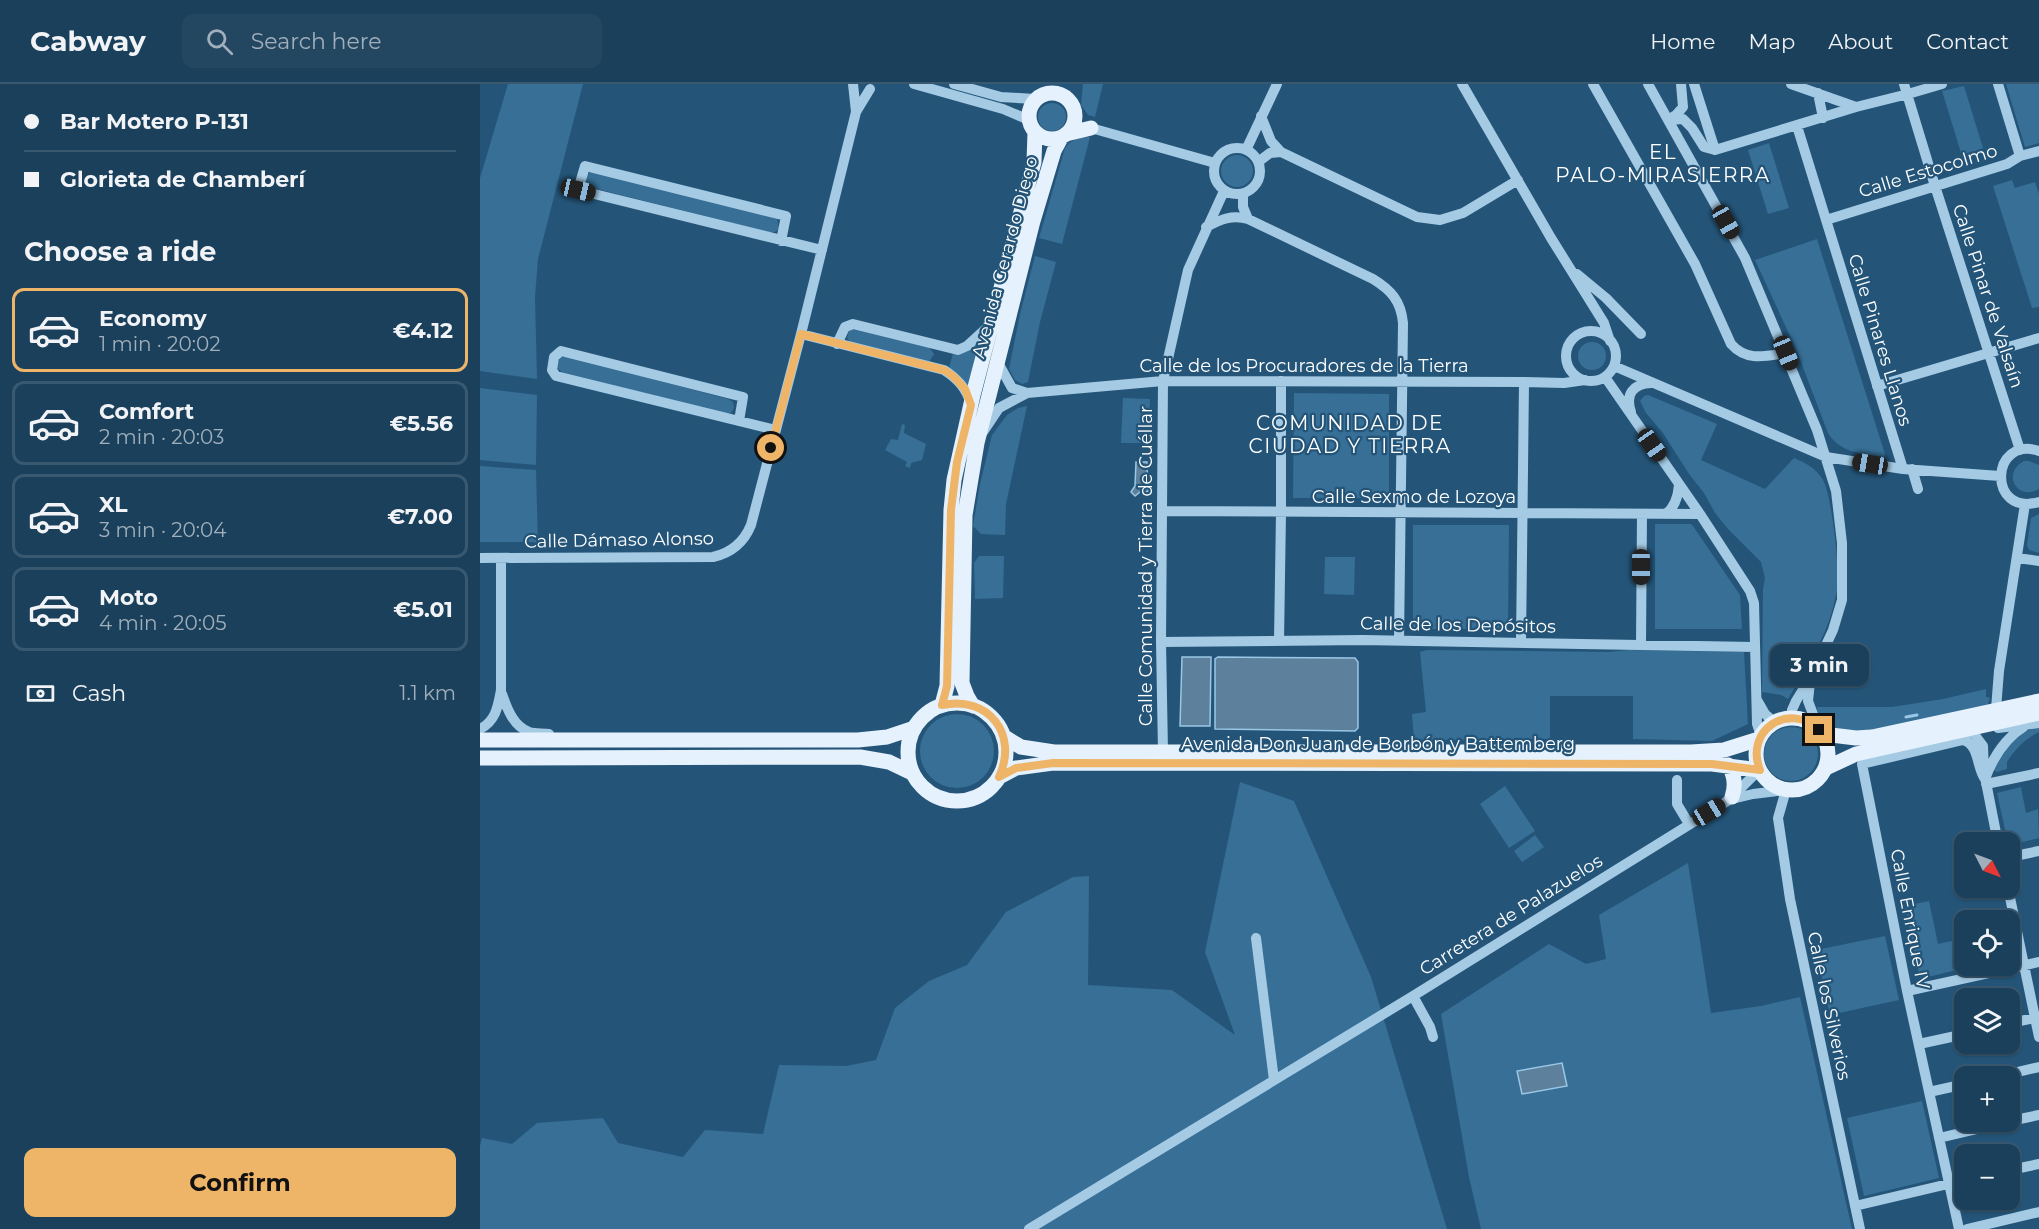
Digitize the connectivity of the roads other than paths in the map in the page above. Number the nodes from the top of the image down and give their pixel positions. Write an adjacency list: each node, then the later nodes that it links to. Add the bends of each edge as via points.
1 (853, 84): 14 (street, via 861,90); 20 (street, Calle Dámaso Alonso)
2 (914, 84): 24 (street, via 1003,109)
3 (954, 84): 17 (street, via 1001,97)
4 (1070, 84): 18 (main road)
5 (1277, 84): 21 (street)
6 (1462, 84): 35 (street)
7 (1648, 84): 23 (street)
8 (1681, 84): 23 (street, via 1683,107)
9 (1694, 84): 29 (street)
10 (1791, 84): 15 (street)
11 (1942, 84): 16 (street)
12 (1998, 84): 32 (street)
13 (1598, 86): 54 (street, via 1695,264 1731,344 1741,353 1755,357)
14 (873, 87): 20 (street, Calle Dámaso Alonso)
15 (1813, 89): 19 (street); 22 (street)
16 (1906, 89): 19 (street); 36 (street, Calle Pinar de Valsaín)
17 (1046, 92): 18 (main road, via 1061,94); 24 (main road, via 1029,109)
18 (1072, 105): 26 (main road); 27 (main road, via 1074,123)
19 (1856, 107): 22 (street)
20 (856, 112): 43 (street, Calle Dámaso Alonso)
21 (1261, 117): 28 (street); 31 (street, via 1271,141)
22 (1823, 118): 25 (street)
23 (1668, 120): 29 (street, via 1683,119 1704,147); 54 (street, via 1745,258)
24 (1032, 126): 27 (main road, via 1047,139); 46 (main road, Avenida Gerardo Diego, via 1034,162)
25 (1797, 126): 29 (street); 40 (street, Calle Pinares Llanos)
26 (1092, 128): 27 (main road); 34 (street)
27 (1064, 136): 56 (main road, Avenida Gerardo Diego, via 1054,151 1033,220)
28 (1246, 150): 33 (street); 34 (street, via 1228,150)
29 (1715, 150)
30 (2039, 151): 32 (street, Calle Estocolmo)
31 (1281, 152): 33 (street, via 1270,153); 35 (street, via 1417,218 1432,220 1463,213)
32 (2020, 156): 36 (street, Calle Estocolmo, via 2007,164)
33 (1258, 162): 38 (street, via 1258,181)
34 (1215, 163): 37 (street, via 1214,175)
35 (1518, 180): 44 (street)
36 (1935, 186): 40 (street, Calle Estocolmo); 55 (street, Calle Pinar de Valsaín)
37 (1224, 190): 38 (street); 41 (street, Calle Comunidad y Tierra de Cuéllar)
38 (1243, 194): 39 (street)
39 (1248, 219): 41 (street, via 1229,217); 64 (street, via 1373,279 1392,293 1402,315)
40 (1826, 220): 68 (street, Calle Pinares Llanos)
41 (1206, 228): 62 (street, Calle Comunidad y Tierra de Cuéllar, via 1188,270)
42 (781, 241): 42 (street, via 786,216 585,166 578,190); 43 (street)
43 (822, 250): 48 (street, Calle Dámaso Alonso)
44 (1572, 270): 45 (street); 49 (street, via 1606,297)
45 (1593, 307): 47 (street); 51 (street)
46 (991, 325): 53 (street, via 963,348); 70 (main road, Avenida Gerardo Diego)
47 (1586, 332): 51 (street, via 1599,333); 58 (street, via 1567,348)
48 (801, 334): 52 (street); 73 (street, Calle Dámaso Alonso)
49 (1641, 334)
50 (2039, 338): 55 (street)
51 (1610, 340): 59 (street, via 1616,355)
52 (837, 344): 53 (street, via 845,327 853,324); 57 (street)
53 (935, 345): 57 (street, via 940,356)
54 (1786, 353): 74 (street)
55 (1989, 353): 68 (street); 77 (street, Calle Pinar de Valsaín)
56 (997, 361): 69 (street, via 1012,388); 75 (main road, Avenida Gerardo Diego)
57 (931, 366): 70 (street, via 958,381 968,393)
58 (1568, 366): 61 (street); 66 (street)
59 (1614, 366): 60 (street); 67 (street)
60 (1605, 377): 61 (street); 71 (street)
61 (1585, 380): 66 (street, Calle de los Procuradores de la Tierra)
62 (1163, 381): 63 (street, Calle de los Procuradores de la Tierra); 69 (street, Calle de los Procuradores de la Tierra); 86 (street, Calle Comunidad y Tierra de Cuéllar)
63 (1281, 381): 64 (street, Calle de los Procuradores de la Tierra); 87 (street)
64 (1403, 381): 65 (street, Calle de los Procuradores de la Tierra); 88 (street)
65 (1524, 382): 66 (street, Calle de los Procuradores de la Tierra); 89 (street)
66 (1546, 382)
67 (1654, 382): 71 (street, via 1638,385 1629,393); 76 (street)
68 (1877, 386): 80 (street, Calle Pinares Llanos)
69 (1027, 393): 75 (street, via 999,408)
70 (971, 405): 109 (main road, Avenida Gerardo Diego, via 952,500 947,686)
71 (1632, 415): 82 (street)
72 (739, 421): 72 (street, via 743,397 561,351 554,357 552,370 556,376); 73 (street)
73 (776, 430): 94 (street, Calle Dámaso Alonso, via 751,525 745,537 726,553 705,557)
74 (1817, 430): 76 (street, via 1814,438); 79 (street)
75 (977, 443): 110 (main road, Avenida Gerardo Diego, via 965,516 962,661 964,690)
76 (1802, 447): 79 (street)
77 (2020, 450): 78 (street); 81 (street, via 2008,457)
78 (2039, 452)
79 (1826, 457): 80 (street); 105 (street, via 1840,515 1843,591 1833,630)
80 (1908, 469): 81 (street); 83 (street, Calle Pinares Llanos)
81 (2000, 476): 85 (street, via 2005,493)
82 (1679, 485): 91 (street, via 1676,500); 92 (street)
83 (1918, 489)
84 (2039, 502): 85 (street)
85 (2025, 504): 95 (street)
86 (1162, 511): 87 (street, Calle Sexmo de Lozoya); 101 (street, Calle Comunidad y Tierra de Cuéllar)
87 (1281, 513): 88 (street, Calle Sexmo de Lozoya); 99 (street)
88 (1401, 513): 89 (street, Calle Sexmo de Lozoya); 100 (street)
89 (1522, 514): 90 (street, Calle Sexmo de Lozoya); 102 (street)
90 (1642, 514): 91 (street, Calle Sexmo de Lozoya); 103 (street)
91 (1666, 514): 92 (street, Calle Sexmo de Lozoya)
92 (1700, 514): 104 (street, via 1753,597)
93 (480, 558): 94 (street, Calle Dámaso Alonso)
94 (501, 558): 106 (street)
95 (2017, 558): 96 (street); 98 (street)
96 (2039, 561)
97 (1999, 600): 98 (street)
98 (2010, 601): 111 (street)
99 (1279, 641): 100 (street, Calle de los Depósitos); 101 (street, Calle de los Depósitos)
100 (1399, 641): 102 (street, Calle de los Depósitos)
101 (1161, 642): 125 (street, Calle Comunidad y Tierra de Cuéllar)
102 (1521, 643): 103 (street, Calle de los Depósitos)
103 (1641, 644): 104 (street, Calle de los Depósitos)
104 (1754, 647): 107 (street)
105 (1812, 675): 113 (street, via 1792,710); 120 (street, via 1807,695)
106 (501, 690): 118 (street, via 492,721); 124 (street, via 507,711 529,732)
107 (1756, 697): 114 (street); 122 (street)
108 (2039, 701): 111 (main road)
109 (942, 705): 110 (main road); 117 (main road, via 926,714)
110 (973, 706): 121 (main road, via 992,717)
111 (1996, 710): 120 (main road, via 1872,737)
112 (2039, 713): 119 (main road)
113 (1792, 718): 114 (main road); 120 (main road, via 1807,721)
114 (1774, 722): 122 (main road)
115 (2039, 723): 116 (street)
116 (2027, 725): 119 (street); 134 (street, via 1999,750)
117 (914, 728): 124 (main road, via 887,737 858,740); 130 (main road, via 908,750)
118 (480, 729)
119 (1959, 730): 128 (main road, via 1856,754); 134 (street, via 1974,734 1981,741)
120 (1821, 732): 128 (main road, via 1829,750)
121 (1003, 736): 125 (main road, Avenida Don Juan de Borbón y Battemberg, via 1021,747 1038,751); 132 (main road, via 1006,757)
122 (1760, 737): 125 (main road, Avenida Don Juan de Borbón y Battemberg, via 1724,750 1691,752); 129 (main road, via 1756,754)
123 (480, 740): 124 (main road)
124 (615, 741)
125 (1163, 752)
126 (480, 758): 130 (main road, via 860,757 889,762)
127 (1728, 765): 129 (main road, Avenida Don Juan de Borbón y Battemberg); 132 (main road, Avenida Don Juan de Borbón y Battemberg, via 1053,763 1016,768); 136 (main road, via 1735,785)
128 (1826, 768): 135 (main road, via 1810,786)
129 (1760, 770): 135 (main road, via 1771,783); 136 (street, Carretera de Palazuelos)
130 (912, 773): 132 (main road, via 934,796 954,801 975,798)
131 (2039, 773): 134 (street)
132 (999, 777)
133 (1677, 780): 137 (street, via 1677,804)
134 (1986, 782): 138 (street); 145 (street, Calle Enrique IV, via 1974,747 1963,740 1862,764)
135 (1786, 790): 136 (street); 166 (street, Calle los Silverios, via 1778,823 1790,899)
136 (1730, 798): 137 (street, Carretera de Palazuelos)
137 (1689, 824): 146 (street, Carretera de Palazuelos)
138 (1996, 832)
139 (2039, 851): 140 (street)
140 (2020, 855)
141 (2010, 898): 144 (street)
142 (1256, 938): 155 (street)
143 (2039, 962): 144 (street)
144 (2023, 965): 145 (street); 147 (street)
145 (1907, 991): 152 (street, Calle Enrique IV)
146 (1414, 998): 150 (street); 155 (street, Carretera de Palazuelos)
147 (2037, 1017): 148 (street); 151 (street)
148 (2020, 1021)
149 (1954, 1036): 152 (street)
150 (1433, 1037)
151 (2039, 1037)
152 (1919, 1044): 157 (street, Calle Enrique IV)
153 (2039, 1067): 154 (street)
154 (2020, 1071)
155 (1274, 1080): 168 (street, Carretera de Palazuelos)
156 (1954, 1086): 157 (street)
157 (1929, 1092): 161 (street, Calle Enrique IV)
158 (2039, 1115): 159 (street)
159 (2020, 1119)
160 (1965, 1132): 161 (street)
161 (1939, 1138): 165 (street, Calle Enrique IV)
162 (2039, 1164): 163 (street)
163 (2020, 1168)
164 (1954, 1183): 165 (street)
165 (1949, 1184): 166 (street); 170 (street, Calle Enrique IV)
166 (1855, 1206): 169 (street, Calle los Silverios)
167 (2039, 1212): 171 (street)
168 (1029, 1229)
169 (1860, 1229)
170 (1959, 1229)
171 (1967, 1229)

